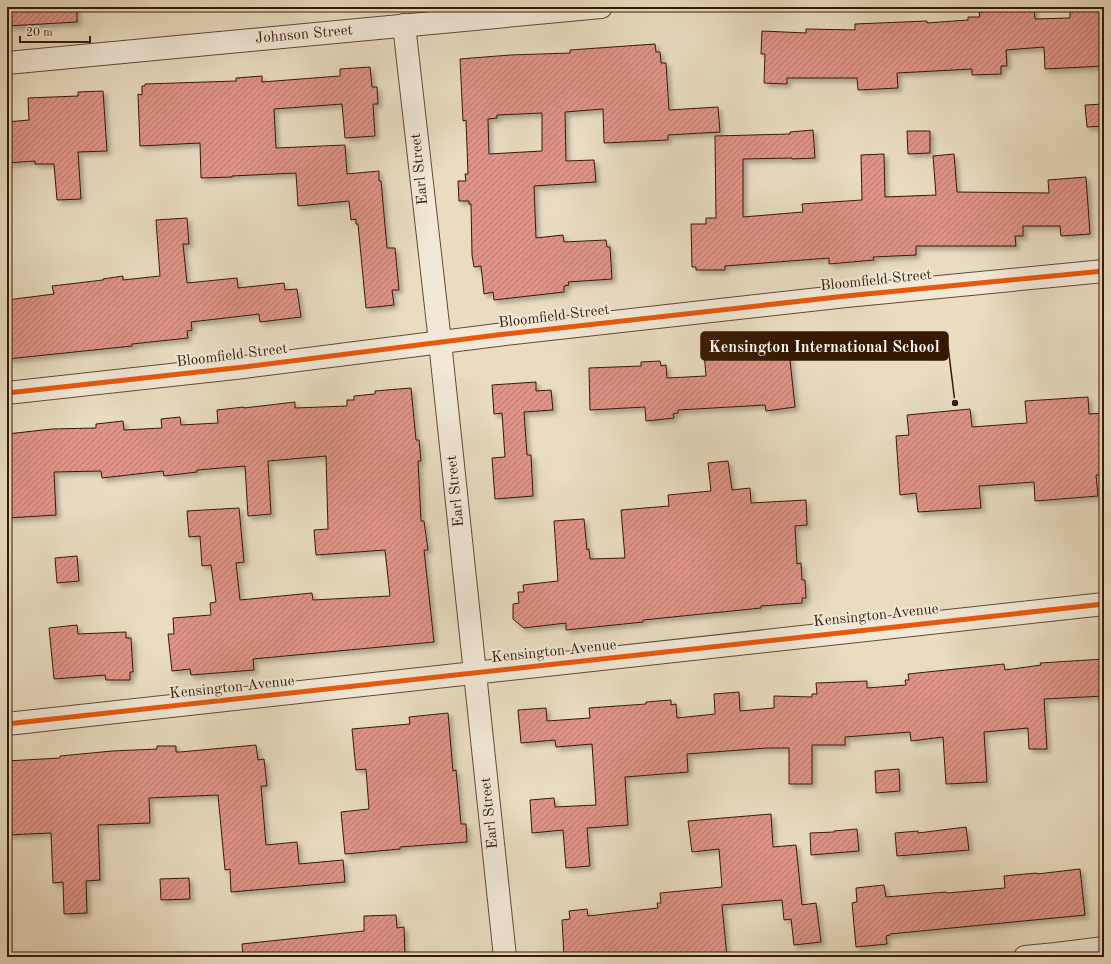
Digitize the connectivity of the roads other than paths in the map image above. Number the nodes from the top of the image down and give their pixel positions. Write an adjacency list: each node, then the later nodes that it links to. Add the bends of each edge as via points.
1 (601, 7): 2 (street, Johnson Street)
2 (404, 25): 3 (street, Johnson Street); 5 (street, Earl Street)
3 (7, 63)
4 (1104, 271): 5 (street, Bloomfield Street, via 846,296)
5 (440, 342): 6 (street, Bloomfield Street); 8 (street, Earl Street)
6 (7, 393)
7 (1104, 604): 8 (street, Kensington Avenue)
8 (475, 673): 9 (street, Kensington Avenue); 11 (street, Earl Street)
9 (7, 724)
10 (1104, 948): 12 (street)
11 (505, 957)
12 (1025, 957)

